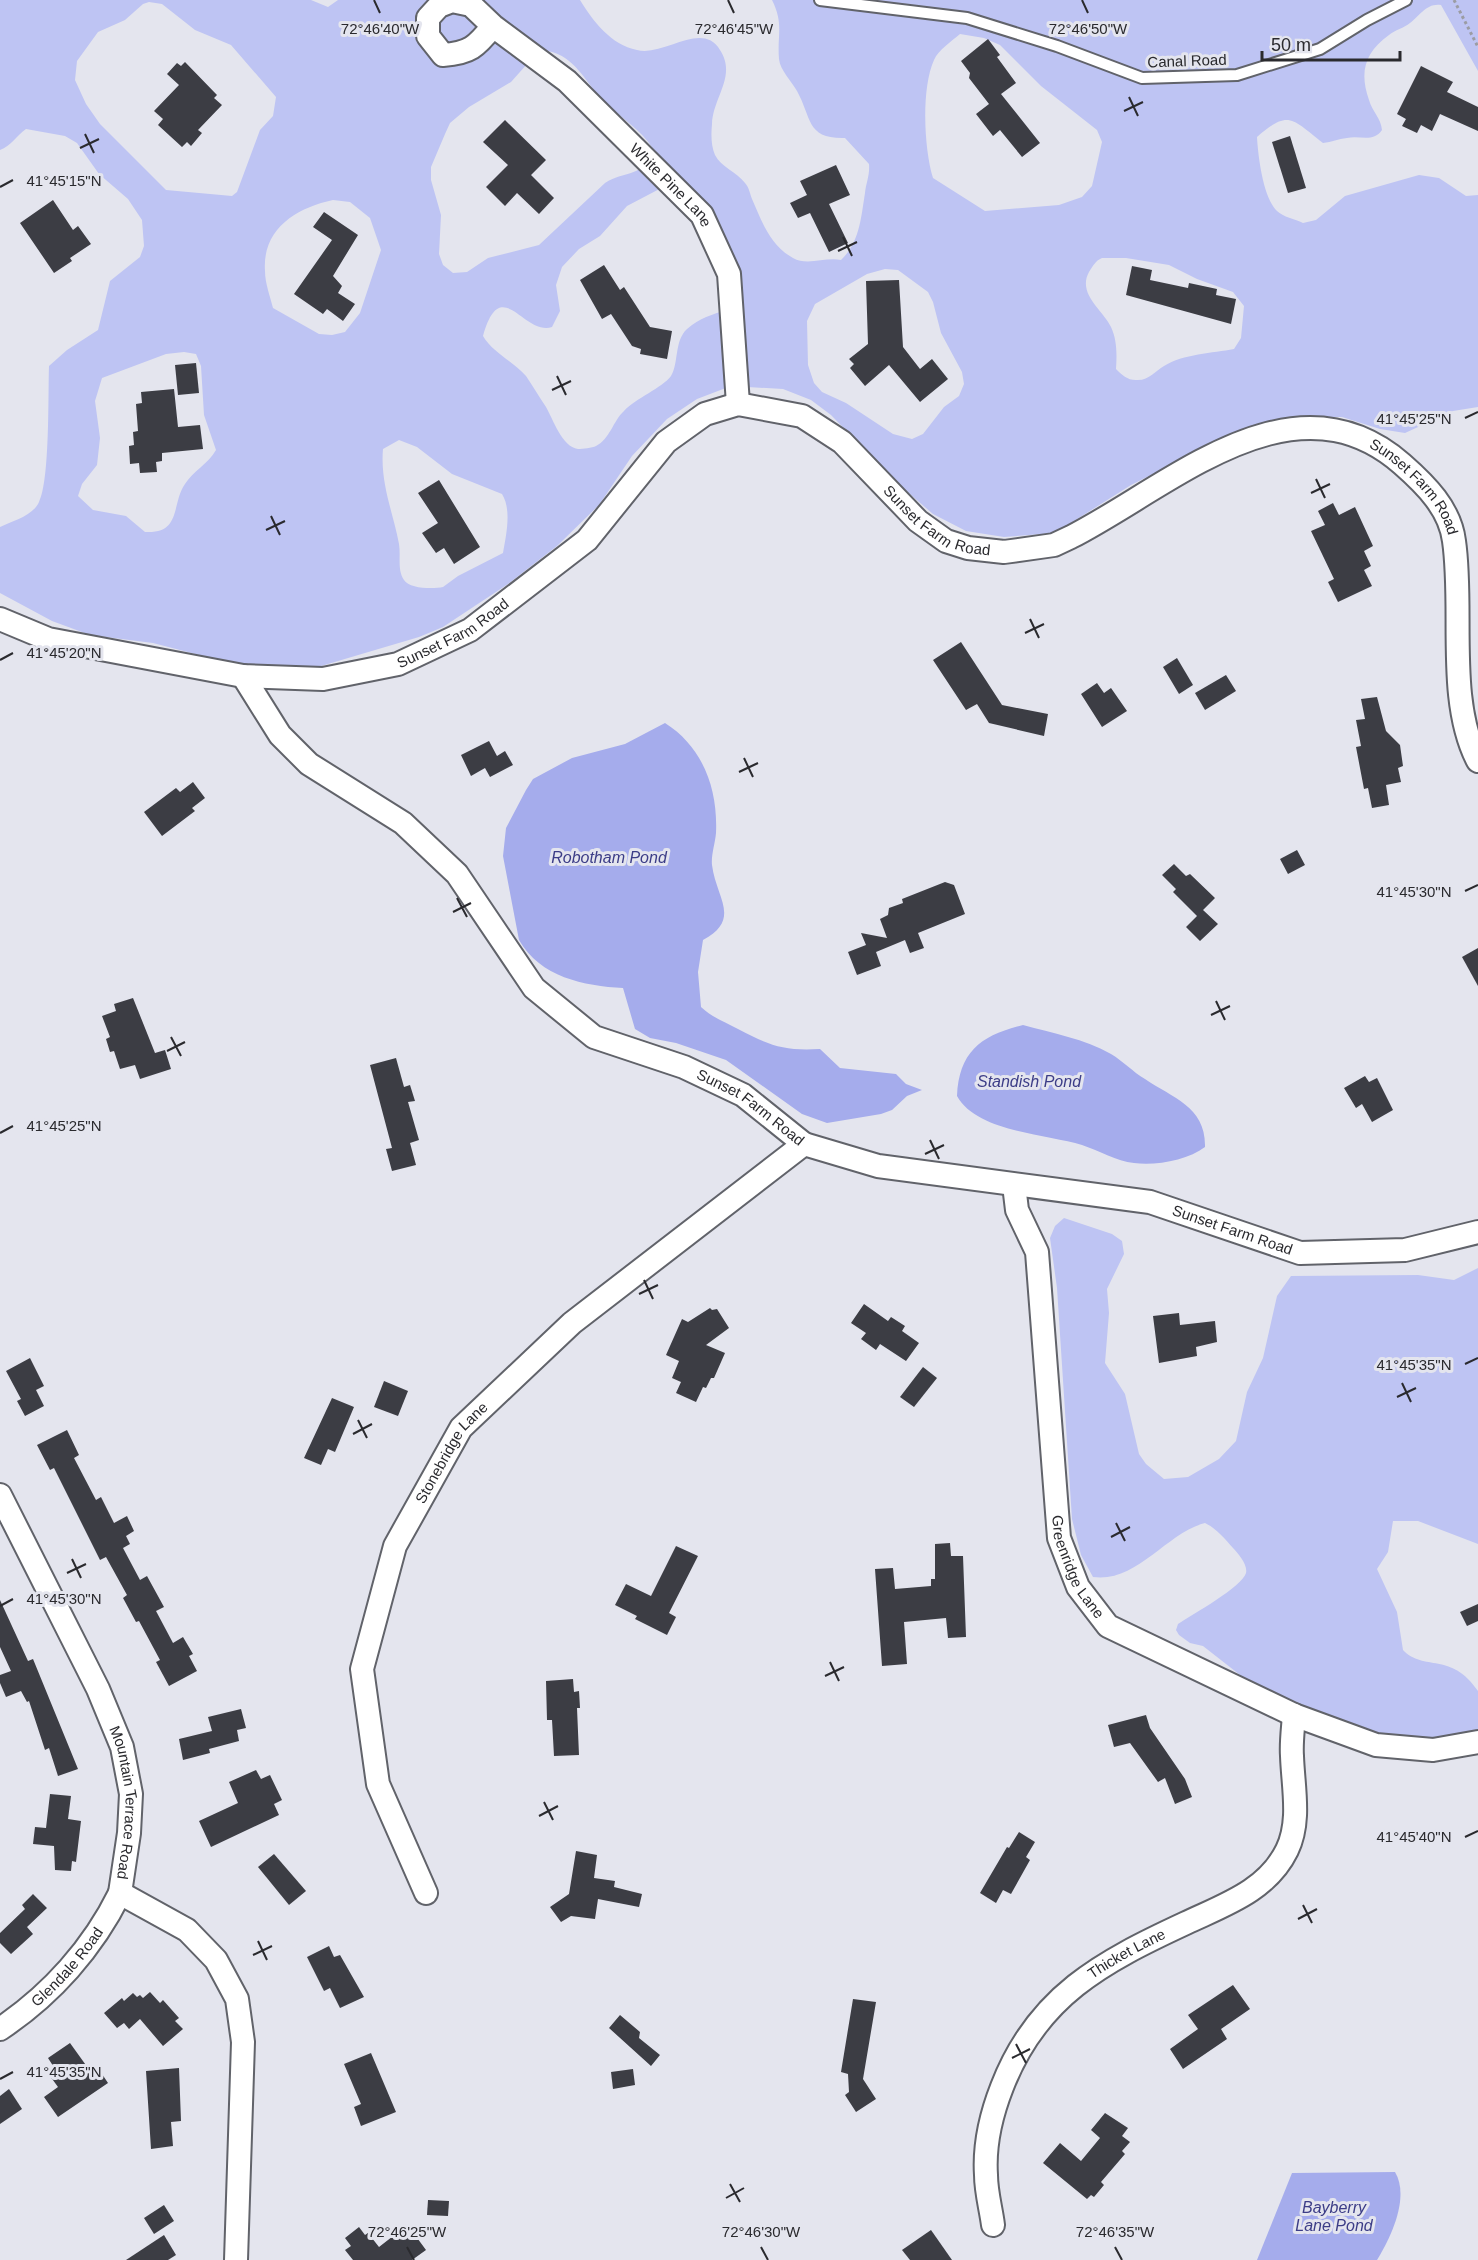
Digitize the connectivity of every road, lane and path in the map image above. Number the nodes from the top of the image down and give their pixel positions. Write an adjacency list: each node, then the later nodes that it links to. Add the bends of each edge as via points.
1 (819, 0): 2 (lane, Canal Road, via 967,18 1142,78 1238,75 1320,49)
2 (1406, 0)
3 (1454, 0): 5 (path)
4 (493, 26): 6 (street, White Pine Lane, via 567,81 702,215 729,274)
5 (1478, 47)
6 (738, 404): 8 (street, Sunset Farm Road, via 705,414 666,442 587,540 470,630 398,664 323,679); 9 (street, Sunset Farm Road, via 802,416 842,442 918,521 946,541 1004,552 1054,545 1210,456 1251,440 1308,426 1333,428 1378,446 1436,497 1450,527 1456,562 1460,692 1471,748)
7 (0, 619): 8 (street, Sunset Farm Road, via 48,639)
8 (243, 676): 10 (street, Sunset Farm Road, via 280,735 309,764 403,824 457,874 534,988 594,1037 684,1067 743,1095)
9 (1478, 761)
10 (804, 1144): 11 (street, Sunset Farm Road, via 878,1166); 17 (street, Stonebridge Lane, via 572,1323 461,1428 395,1546 362,1669 378,1784)
11 (1014, 1185): 12 (street, Sunset Farm Road, via 1150,1202 1300,1253 1406,1250); 14 (street, Greenridge Lane, via 1017,1210 1037,1252 1059,1538 1078,1587 1108,1626)
12 (1478, 1232)
13 (0, 1495): 16 (street, Mountain Terrace Road, via 98,1689 122,1748 131,1794)
14 (1294, 1715): 15 (street, Greenridge Lane, via 1376,1745 1433,1750); 19 (street, Thicket Lane, via 1294,1831 1276,1868 1262,1883 1238,1898 1090,1972 1038,2021 1014,2055 990,2118 986,2175)
15 (1478, 1742)
16 (120, 1893): 18 (street, Glendale Road, via 110,1914 68,1970); 20 (street, Mountain Terrace Road, via 187,1930 216,1960 237,1999 243,2042)
17 (426, 1893)
18 (0, 2029)
19 (993, 2225)
20 (236, 2260)

